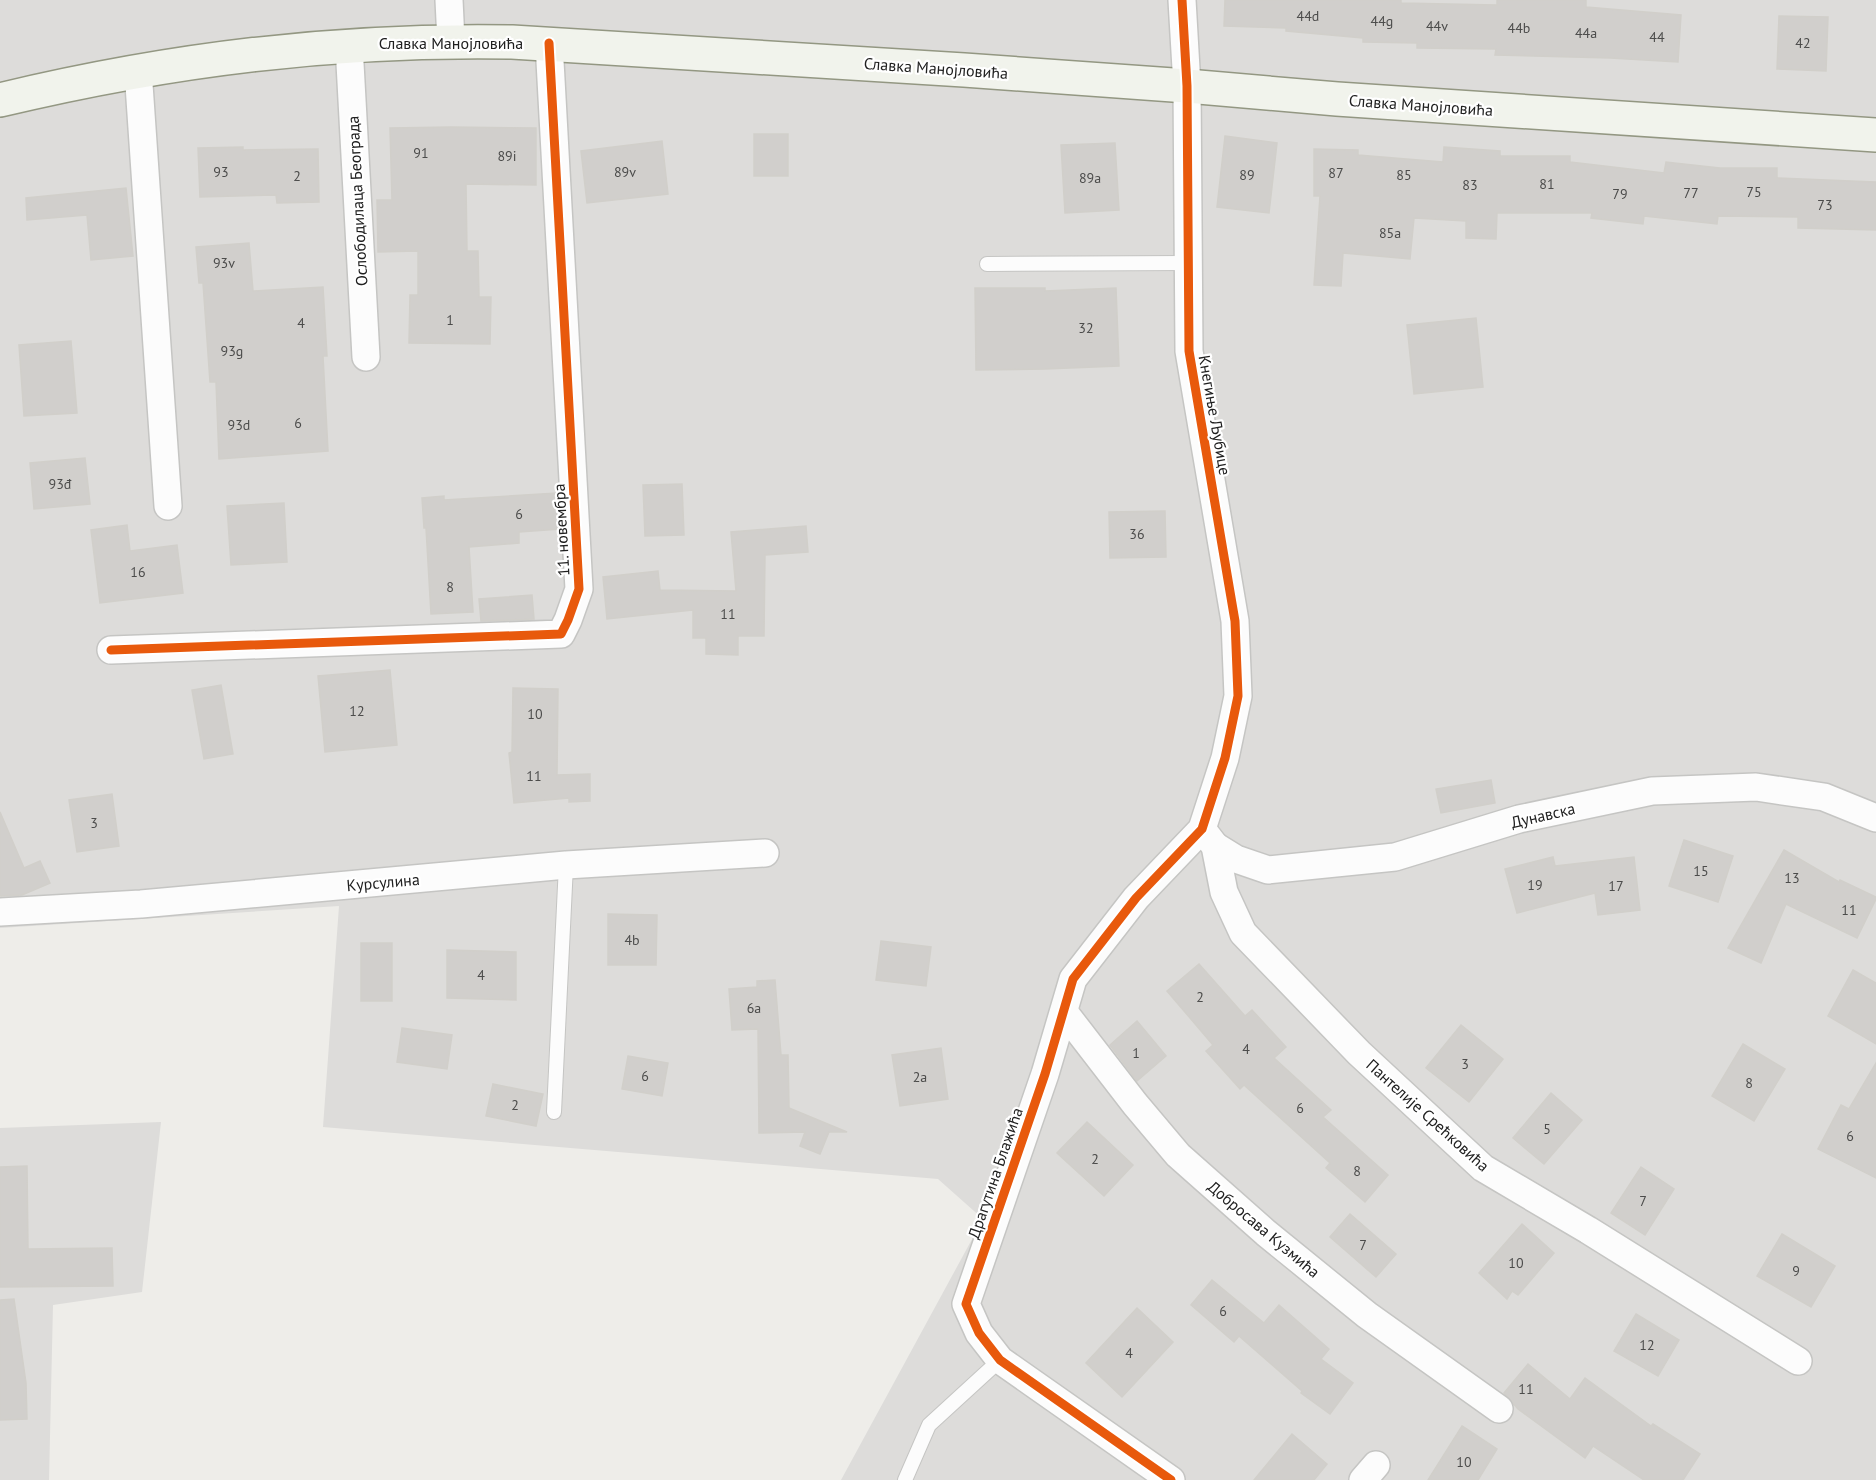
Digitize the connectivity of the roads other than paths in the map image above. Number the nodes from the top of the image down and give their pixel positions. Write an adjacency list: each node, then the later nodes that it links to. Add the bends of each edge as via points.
1 (449, 0): 3 (street)
2 (1182, 0): 7 (street, Кнегиње Љубице)
3 (451, 41): 4 (main road, Славка Манојловића); 5 (main road, Славка Манојловића)
4 (549, 43): 7 (main road, Славка Манојловића); 14 (street, 11. новембра, via 579,589 561,634)
5 (349, 45): 6 (main road, Славка Манојловића); 12 (street, Ослободилаца Београда)
6 (138, 70): 8 (main road, Славка Манојловића); 13 (street)
7 (1187, 86): 9 (main road, Славка Манојловића); 10 (street, Кнегиње Љубице)
8 (0, 100)
9 (1876, 135)
10 (1188, 263): 11 (lane); 16 (street, Кнегиње Љубице, via 1189,351 1235,621 1238,696)
11 (987, 264)
12 (366, 357)
13 (168, 506)
14 (111, 650)
15 (1876, 818): 16 (street, Дунавска, via 1824,797 1744,787 1652,791 1520,819 1395,857 1268,870 1236,859)
16 (1208, 837): 20 (street, Драгутина Блажића, via 1136,898 1073,979); 23 (street, Пантелије Срећковића, via 1224,892 1243,933 1359,1053 1483,1168)
17 (765, 853): 18 (street, Курсулина)
18 (566, 865): 19 (street, Курсулина, via 141,904); 21 (lane)
19 (0, 912)
20 (1064, 1012): 22 (street, Драгутина Блажића, via 966,1304 979,1333); 24 (street, Добросава Кузмића, via 1178,1155 1367,1315)
21 (554, 1112)
22 (1000, 1360): 25 (lane, via 929,1425); 26 (street, Драгутина Блажића)
23 (1798, 1361)
24 (1499, 1409)
25 (905, 1480)
26 (1171, 1480)

